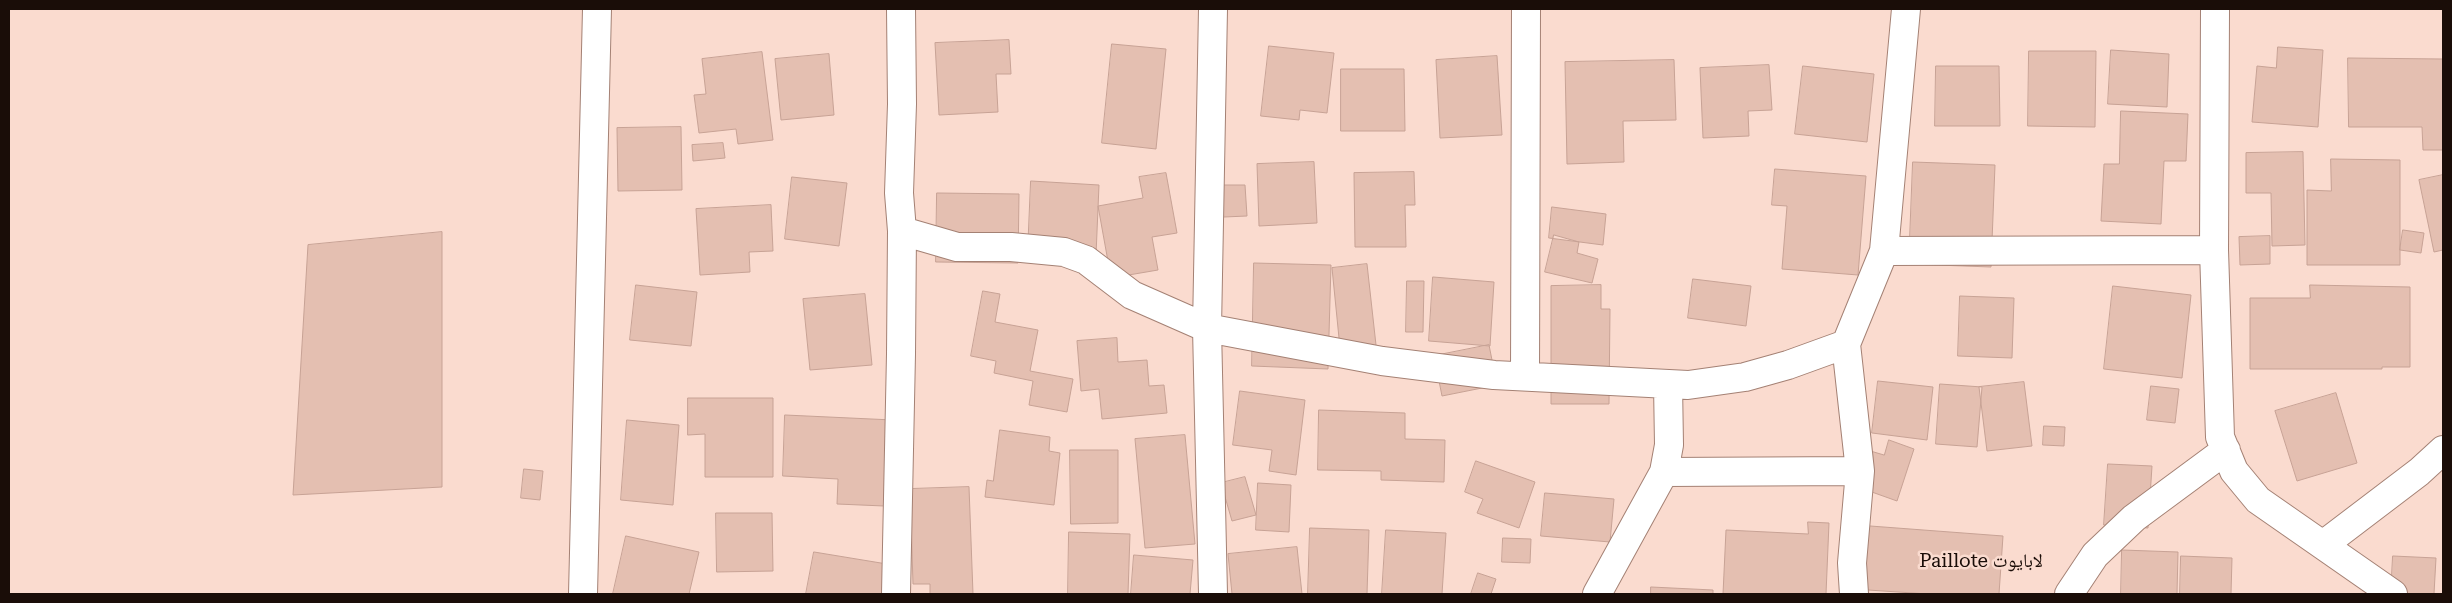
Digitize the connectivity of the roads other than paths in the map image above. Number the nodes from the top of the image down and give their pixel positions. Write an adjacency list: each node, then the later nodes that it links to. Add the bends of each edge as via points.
1 (597, 9): 19 (street)
2 (901, 9): 7 (street, via 899,192)
3 (1213, 9): 10 (street)
4 (1526, 9): 12 (street)
5 (1906, 9): 9 (street)
6 (2215, 9): 8 (street)
7 (902, 231): 10 (street, via 957,247 1011,247 1064,252 1086,260 1132,295); 20 (street)
8 (2214, 250): 9 (street); 14 (street, via 2220,438)
9 (1884, 251): 11 (street)
10 (1208, 328): 12 (street, via 1382,362); 21 (street)
11 (1846, 344): 13 (street, via 1745,378 1688,385); 16 (street)
12 (1525, 376): 13 (street)
13 (1668, 384): 17 (street, via 1669,445)
14 (2226, 450): 18 (street, via 2234,471 2258,500); 24 (street, via 2134,518 2095,555)
15 (2443, 450): 18 (street)
16 (1860, 471): 17 (street); 23 (street, via 1852,563)
17 (1664, 472): 22 (street)
18 (2323, 545): 25 (street)
19 (583, 594)
20 (896, 594)
21 (1213, 594)
22 (1597, 594)
23 (1854, 594)
24 (2068, 594)
25 (2394, 594)

